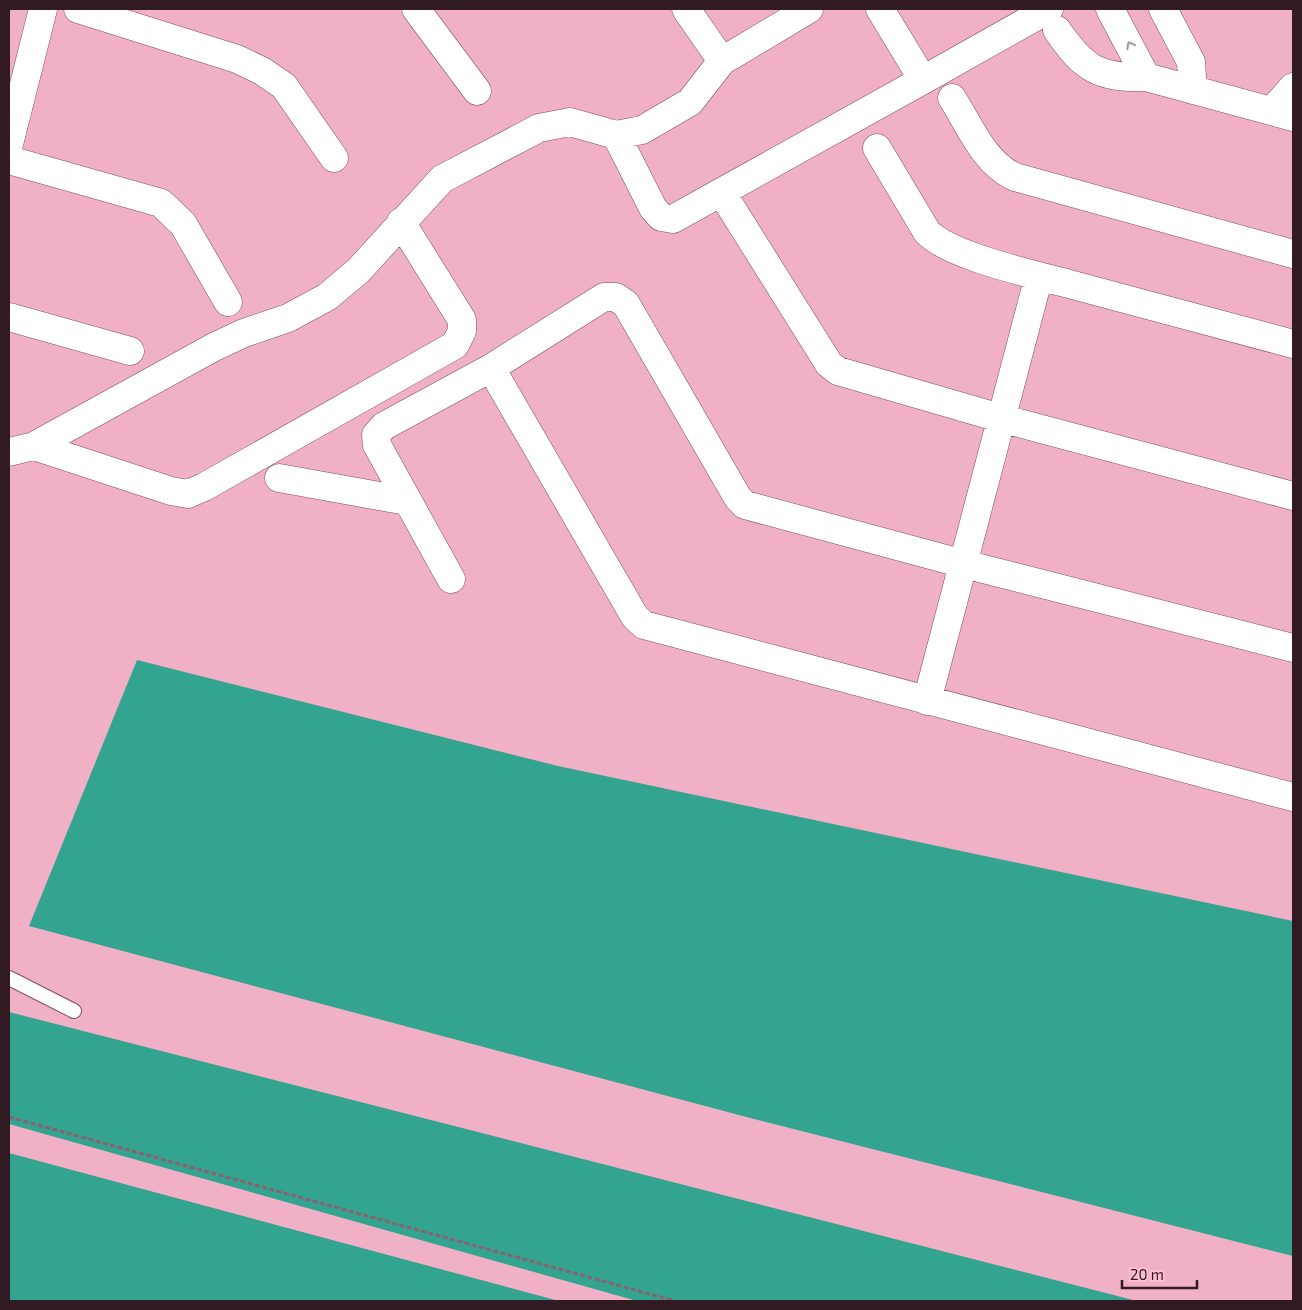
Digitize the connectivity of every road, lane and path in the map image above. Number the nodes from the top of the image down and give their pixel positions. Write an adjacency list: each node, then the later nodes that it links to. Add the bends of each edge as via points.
1 (43, 9): 19 (street)
2 (78, 9): 21 (street, via 237,59 262,71 284,86)
3 (416, 9): 14 (street)
4 (686, 9): 10 (street)
5 (809, 9): 10 (street)
6 (880, 9): 12 (street)
7 (1110, 9): 11 (street, one-way to 7)
8 (1163, 9): 15 (street, via 1191,62)
9 (1053, 19): 11 (street, via 1077,58 1089,66 1122,78); 12 (street)
10 (722, 61): 18 (street, via 690,102 642,130)
11 (1146, 77): 15 (street)
12 (924, 80): 23 (street)
13 (1293, 87): 17 (street)
14 (477, 90)
15 (1192, 90): 17 (street)
16 (952, 98): 25 (street, via 992,162 1002,171)
17 (1283, 114)
18 (616, 135): 23 (street, via 653,208 662,217 673,219); 24 (street, via 570,122 539,128 442,179)
19 (9, 144)
20 (877, 148): 26 (street, via 927,232 936,241)
21 (334, 158)
22 (9, 160): 27 (street, via 161,204 183,224)
23 (722, 193): 32 (street, via 829,364 838,371)
24 (401, 222): 33 (street, via 358,271 327,297 288,318 214,347); 33 (street, via 462,320 462,331 455,345 188,494)
25 (1293, 254)
26 (1039, 276): 29 (street); 32 (street)
27 (228, 302)
28 (9, 317): 30 (street)
29 (1293, 344)
30 (130, 351)
31 (491, 368): 36 (street, via 384,426 376,435 377,445); 37 (street, via 604,297 616,297 626,304 745,505); 40 (street, via 635,617 644,625)
32 (1000, 418): 35 (street); 37 (street)
33 (21, 449)
34 (279, 478): 36 (street)
35 (1293, 496)
36 (407, 501): 38 (street)
37 (964, 564): 39 (street); 40 (street)
38 (451, 579)
39 (1293, 648)
40 (927, 701): 41 (street)
41 (1293, 797)
42 (9, 978): 43 (lane)
43 (74, 1011)
44 (9, 1117): 45 (path)
45 (675, 1301)

